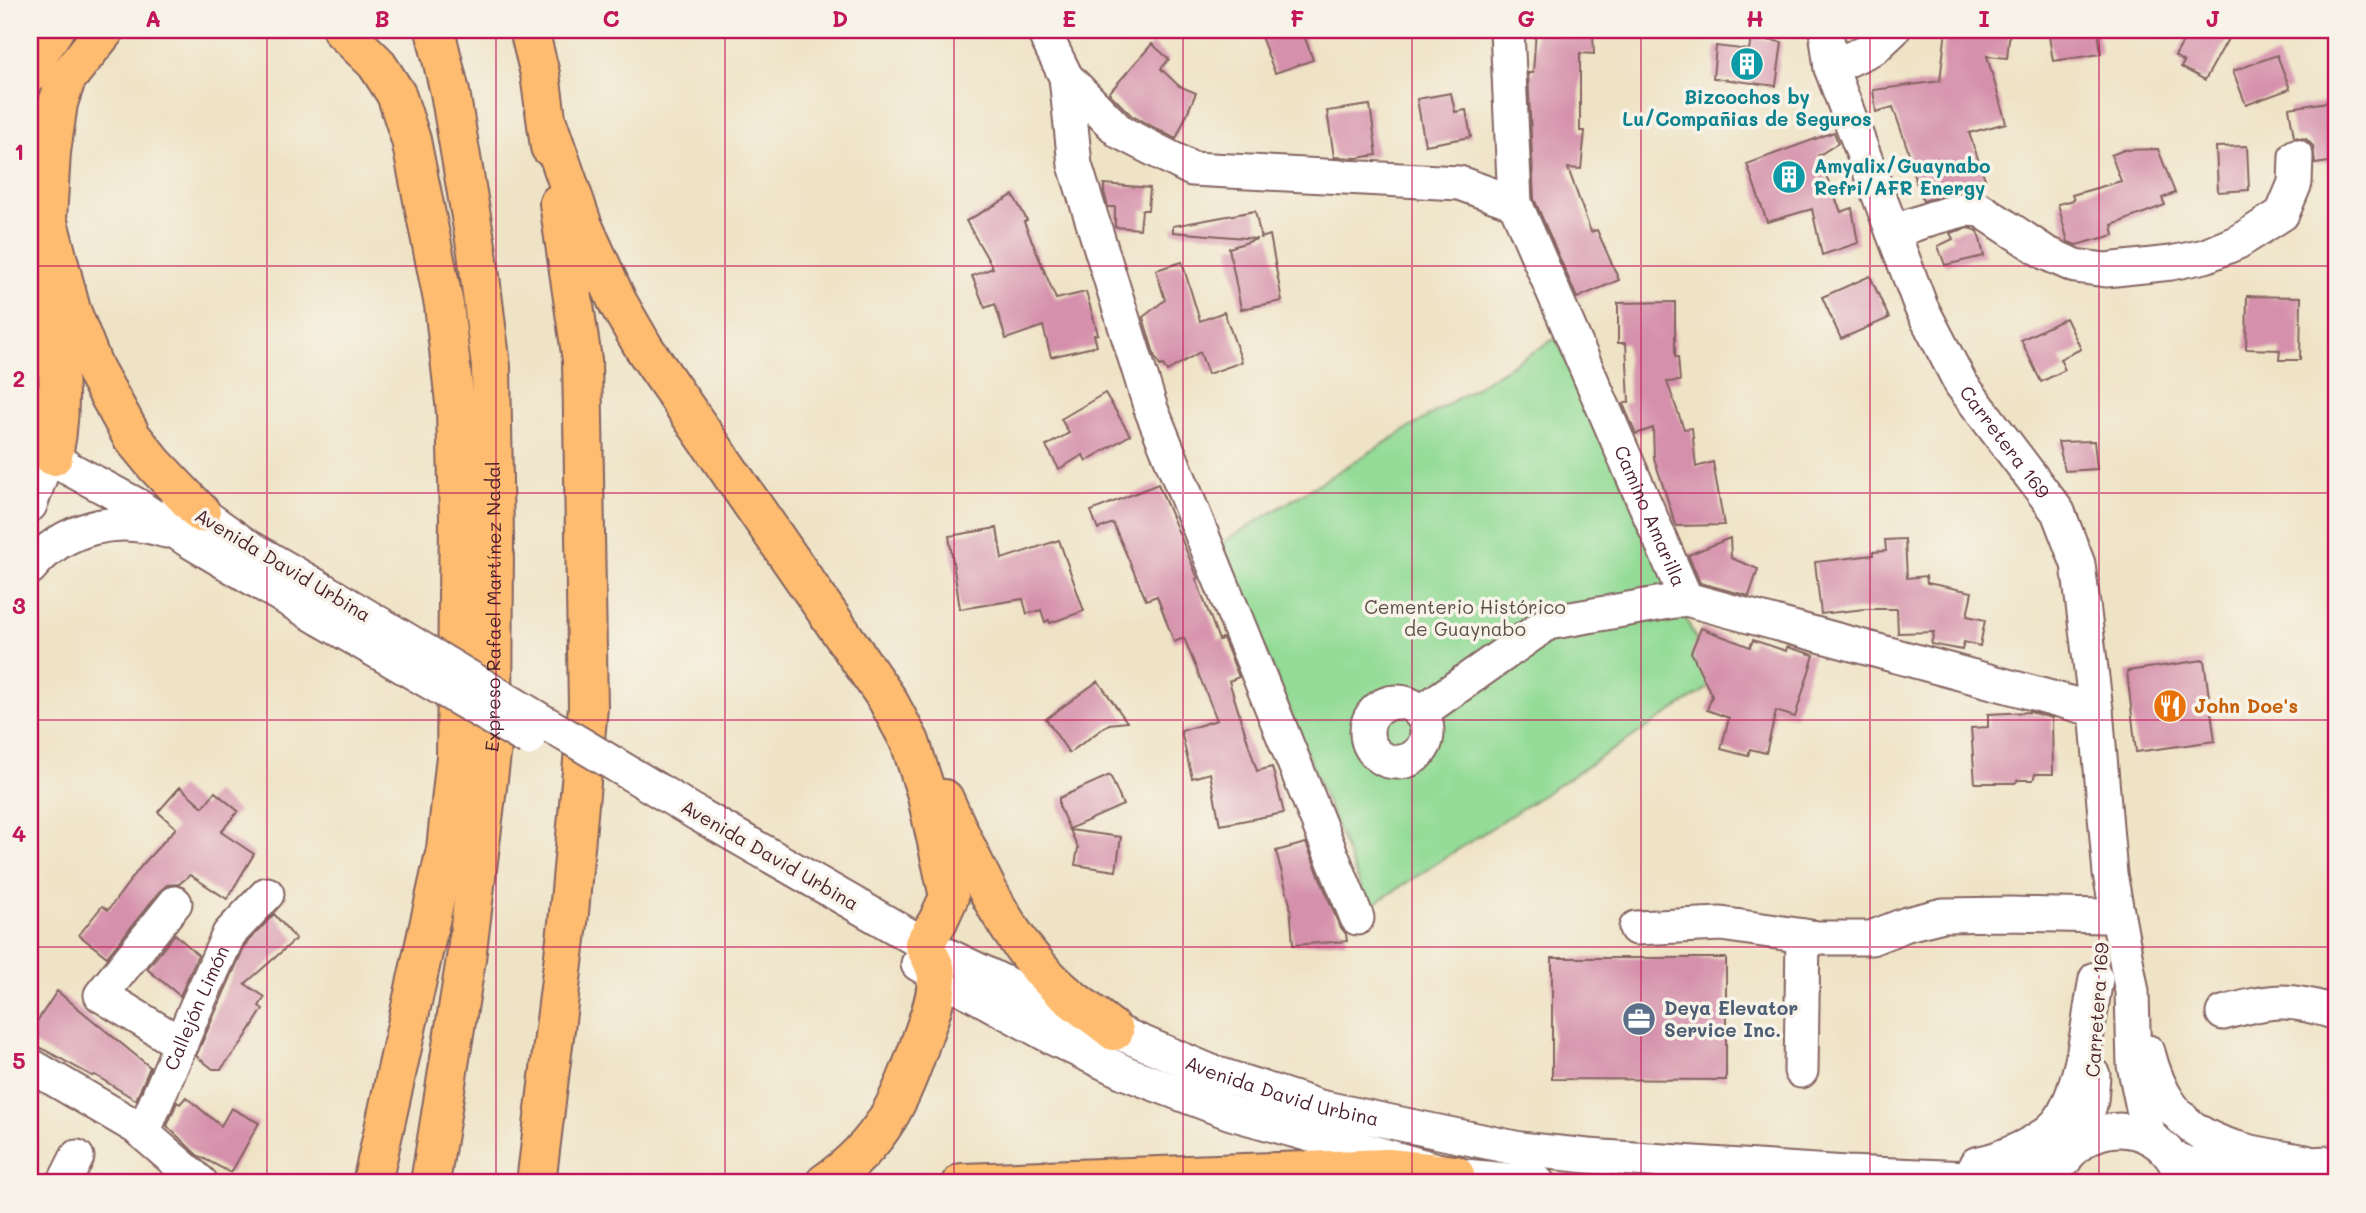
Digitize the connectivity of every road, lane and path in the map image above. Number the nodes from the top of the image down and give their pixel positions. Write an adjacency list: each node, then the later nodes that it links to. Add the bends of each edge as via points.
1 (54, 30): 11 (highway)
2 (105, 30): 16 (highway, via 66,79 58,103)
3 (342, 30): 50 (highway, via 376,62 396,94 411,140 444,305 456,412 459,517 456,755 446,849)
4 (435, 30): 51 (highway, Expreso Rafael Martínez Nadal, via 477,252 491,368 495,537 493,738 466,959)
5 (529, 30): 13 (highway)
6 (1043, 30): 12 (street)
7 (1507, 30): 15 (street, Camino Amarilla)
8 (1826, 30): 10 (street, Carretera 169)
9 (1893, 30): 10 (street, via 1875,47)
10 (1831, 68): 17 (street, Carretera 169)
11 (30, 73)
12 (1066, 77): 15 (street, via 1121,132 1192,169 1459,183); 31 (street, via 1075,165 1151,409)
13 (547, 122): 26 (highway, via 583,226 644,348 887,699); 52 (highway, via 582,360 588,707 568,923)
14 (2296, 156): 17 (street, via 2295,183 2282,214 2238,242 2171,263 2106,270 2075,265 2046,253 1981,210 1966,209)
15 (1516, 203): 23 (street, Camino Amarilla)
16 (47, 218): 19 (highway, via 41,259 60,380); 21 (highway, via 71,310 94,368 132,437)
17 (1893, 232): 24 (street, Carretera 169, via 1921,307 1961,384 2058,512 2078,564)
18 (30, 402): 19 (highway, via 38,433)
19 (53, 456): 20 (street); 21 (street, Avenida David Urbina, via 81,453)
20 (30, 505)
21 (195, 527): 22 (street, via 163,530 107,524 81,529 40,555); 34 (street, Avenida David Urbina, bridge, via 244,544 323,605)
22 (30, 568)
23 (1686, 599): 24 (street, Camino Amarilla); 25 (street, via 1548,623)
24 (2096, 710): 27 (street, Carretera 169)
25 (1420, 713)
26 (910, 742): 34 (highway, via 949,897 938,921); 39 (highway, via 929,770 992,901 1025,951 1058,988)
27 (2110, 874): 30 (street, Carretera 169); 36 (street, Carretera 169)
28 (267, 894): 40 (street, Callejón Limón, via 229,934)
29 (176, 903): 40 (street, via 101,995)
30 (2104, 916): 33 (street, via 1943,915 1871,938); 35 (street, Carretera 169)
31 (1357, 918)
32 (1636, 928): 33 (street, via 1721,924)
33 (1803, 936): 42 (street)
34 (931, 959): 39 (street, Avenida David Urbina); 47 (street, Avenida David Urbina, via 1055,1039 1126,1073 1231,1113); 53 (highway, via 928,1022 889,1119 865,1151)
35 (2096, 979): 45 (street, Carretera 169, via 2091,1101); 48 (street, via 2076,1087 2063,1117 2045,1134 2013,1152)
36 (2132, 992): 44 (street, Carretera 169, via 2134,1065); 46 (street, via 2159,1086 2185,1123 2233,1148)
37 (2223, 1013): 38 (street, via 2278,1001)
38 (2336, 1013)
39 (1114, 1031): 48 (street, Avenida David Urbina, via 1212,1073 1320,1107 1520,1149)
40 (181, 1044): 43 (street, Callejón Limón)
41 (30, 1067): 43 (street)
42 (1801, 1071)
43 (143, 1133): 49 (street)
44 (2168, 1159): 45 (street, Avenida David Urbina, via 2129,1130 2118,1130 2097,1134); 46 (street, via 2210,1169)
45 (2067, 1162): 48 (street, Avenida David Urbina, via 1993,1179)
46 (2321, 1163)
47 (1455, 1175): 54 (highway, via 1388,1168); 55 (street, Avenida David Urbina)
48 (1917, 1175)
49 (201, 1183)
50 (372, 1183)
51 (430, 1183)
52 (536, 1183)
53 (825, 1183)
54 (962, 1183)
55 (1538, 1183)

